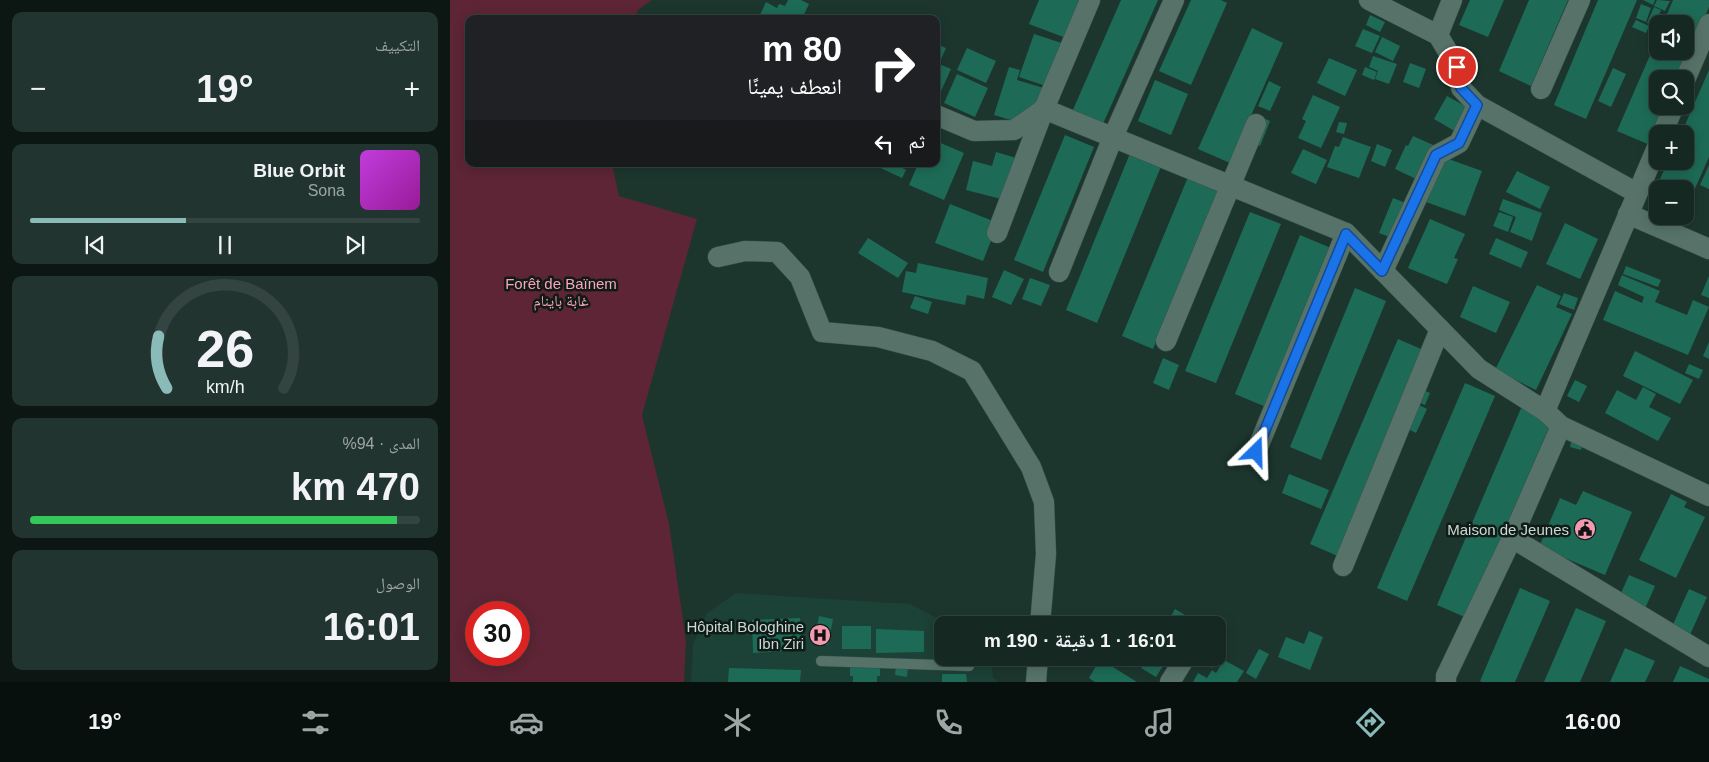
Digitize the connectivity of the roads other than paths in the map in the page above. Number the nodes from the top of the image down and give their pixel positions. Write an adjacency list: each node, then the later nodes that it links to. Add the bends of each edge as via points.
1 (1090, 0): 11 (street)
2 (1174, 0): 14 (street)
3 (1369, 0): 7 (street)
4 (1452, 0): 7 (street)
5 (1580, 0): 9 (street)
6 (1709, 24): 8 (street)
7 (1438, 35): 10 (street, via 1457,67 1461,88)
8 (1689, 70)
9 (1542, 89)
10 (1477, 105): 17 (street); 23 (street, via 1459,143 1436,155)
11 (1044, 109): 12 (street, via 1014,130 974,132); 14 (street); 19 (street)
12 (940, 116)
13 (1256, 124): 16 (street)
14 (1114, 137): 16 (street); 24 (street)
15 (1649, 166): 17 (street)
16 (1229, 186): 20 (street); 26 (street)
17 (1637, 193): 18 (street)
18 (1628, 214): 21 (street); 27 (street)
19 (997, 233)
20 (1346, 234): 23 (street); 29 (street)
21 (1709, 249)
22 (718, 257): 33 (street, via 745,251 778,252 800,277 822,332 878,337 932,351 972,372 1031,467 1044,502 1046,554)
23 (1382, 271): 25 (street)
24 (1059, 272)
25 (1440, 329): 27 (street, via 1479,369); 32 (street)
26 (1166, 341)
27 (1545, 411): 28 (street)
28 (1561, 426): 30 (street); 31 (street)
29 (1256, 452)
30 (1709, 496)
31 (1512, 538): 34 (street); 41 (street)
32 (1343, 566)
33 (1041, 616)
34 (1709, 657)
35 (821, 661): 36 (lane)
36 (934, 665)
37 (1037, 666): 39 (street)
38 (1180, 666): 40 (street)
39 (1036, 682)
40 (1170, 682)
41 (1446, 682)

